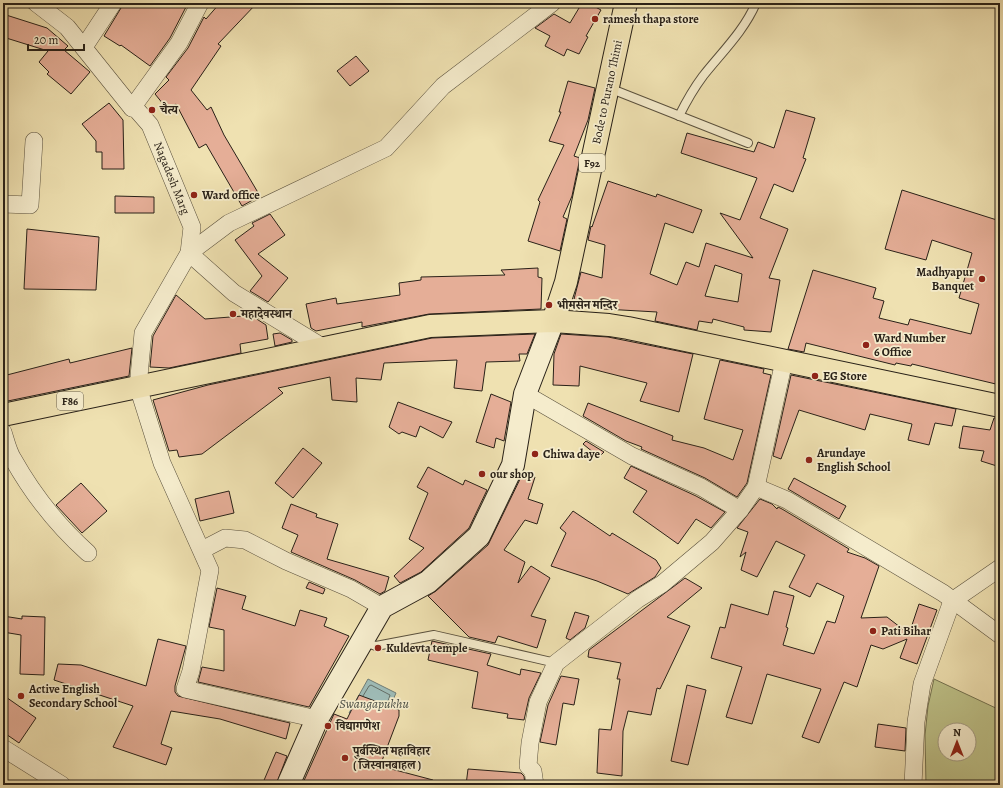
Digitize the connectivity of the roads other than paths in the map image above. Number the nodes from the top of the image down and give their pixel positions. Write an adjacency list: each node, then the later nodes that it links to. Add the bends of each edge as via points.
1 (113, 3): 7 (street)
2 (200, 3): 9 (street, via 180,43)
3 (552, 3): 14 (street, via 444,86 386,148 229,223)
4 (626, 3): 8 (main road, Bode to Purano Thimi / F92)
5 (756, 3): 10 (lane, via 729,47 703,76)
6 (40, 5): 7 (street, Nagadesh Marg, via 67,27)
7 (84, 48): 9 (street, Nagadesh Marg)
8 (609, 88): 10 (lane); 15 (main road, Bode to Purano Thimi / F92, via 566,282)
9 (132, 108): 14 (street, Nagadesh Marg, via 136,109 150,125 192,227)
10 (679, 116): 12 (lane)
11 (34, 141): 13 (street, via 30,205)
12 (748, 143)
13 (3, 204)
14 (190, 253): 16 (street, via 234,293); 18 (street, Nagadesh Marg, via 143,333)
15 (553, 320): 16 (main road, F86, via 430,326); 17 (main road, F86, via 609,325); 19 (main road, F92)
16 (324, 348): 18 (main road, F86)
17 (784, 361): 20 (main road, F86); 23 (street)
18 (138, 387): 21 (main road, F86); 25 (street, via 176,499)
19 (525, 394): 24 (street, via 632,456 701,487); 29 (main road, F92, via 512,465 479,536 428,582)
20 (1000, 406)
21 (3, 415)
22 (3, 432): 26 (street, via 12,458 54,520)
23 (756, 487): 24 (street); 28 (street, via 787,500 839,530)
24 (740, 510): 32 (street, via 712,542 662,584 638,599)
25 (202, 550): 29 (street, via 225,538 245,540 351,589); 33 (street, via 210,570 191,671 185,689)
26 (88, 553)
27 (1000, 568): 28 (street)
28 (952, 601): 30 (street); 38 (street, via 922,684 916,722)
29 (382, 607): 31 (main road)
30 (1000, 635)
31 (362, 642): 32 (lane, via 376,646 434,635); 33 (main road)
32 (556, 663): 37 (street, via 538,702 530,743 528,766 533,771)
33 (317, 719): 36 (main road)
34 (3, 748): 35 (street)
35 (62, 785)
36 (288, 785)
37 (535, 785)
38 (913, 785)

